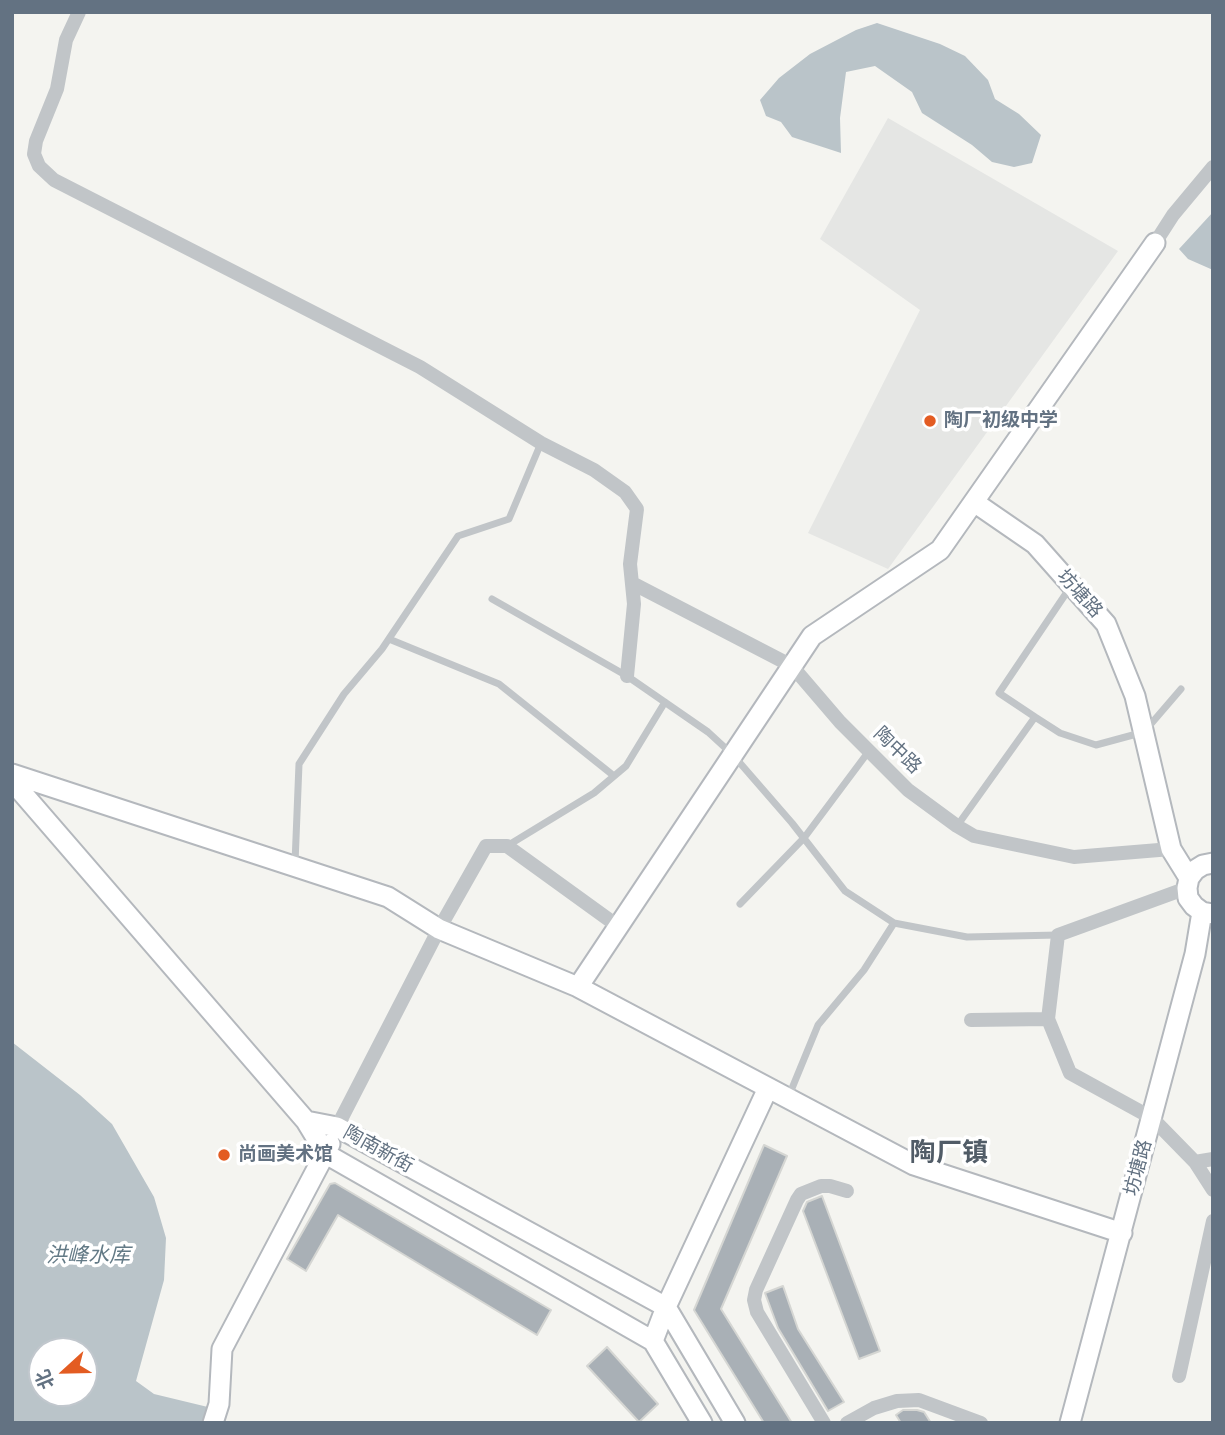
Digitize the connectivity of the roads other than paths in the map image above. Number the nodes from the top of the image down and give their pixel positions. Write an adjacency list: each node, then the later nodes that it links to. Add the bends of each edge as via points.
1 (79, 12): 4 (street, via 66,40 57,89 34,154 54,180 420,368)
2 (1213, 167): 3 (street)
3 (1155, 243): 5 (street)
4 (541, 443): 6 (street, via 594,470 625,492 637,509); 9 (lane, via 509,519 458,536)
5 (974, 502): 7 (street, 坊塘路, via 1035,544); 10 (street, via 940,550 812,636)
6 (632, 583): 10 (street, 陶中路); 11 (street)
7 (1072, 586): 14 (lane, via 999,693); 15 (street, 坊塘路, via 1106,624)
8 (492, 599): 11 (lane)
9 (389, 639): 19 (lane, via 499,684); 26 (lane, via 344,694 299,764)
10 (792, 666): 16 (street, 陶中路); 17 (street)
11 (627, 676): 13 (lane)
12 (1181, 690): 15 (lane)
13 (665, 702): 17 (lane); 19 (lane, via 626,766)
14 (1035, 717): 15 (lane, via 1060,733 1096,745); 21 (lane)
15 (1144, 732): 24 (street, 坊塘路)
16 (869, 751): 21 (street, 陶中路, via 908,790); 22 (lane)
17 (733, 755): 22 (lane); 31 (street)
18 (12, 774): 26 (street)
19 (614, 776): 23 (lane)
20 (12, 781): 40 (street)
21 (957, 826): 24 (street, 陶中路, via 975,836 1074,857)
22 (804, 838): 28 (lane); 30 (lane, via 845,891)
23 (507, 846): 31 (street); 32 (street, via 486,846)
24 (1171, 849): 27 (street, 坊塘路)
25 (1213, 863): 27 (street, via 1195,870)
26 (295, 866): 32 (street, via 388,897)
27 (1188, 883): 29 (street, 坊塘路, via 1188,898); 33 (street)
28 (740, 904)
29 (1207, 913): 39 (street, 坊塘路)
30 (894, 923): 33 (lane, via 967,937); 38 (lane, via 864,970 818,1025)
31 (619, 927): 34 (street)
32 (439, 929): 34 (street); 41 (street)
33 (1058, 935): 35 (street)
34 (578, 987): 37 (street)
35 (1048, 1019): 36 (street); 39 (street, via 1070,1073)
36 (971, 1020)
37 (768, 1088): 38 (street); 49 (street)
38 (788, 1098): 48 (street, via 914,1165)
39 (1152, 1118): 44 (street); 48 (street, 坊塘路)
40 (306, 1121): 41 (street, 陶南新街); 42 (street, 陶南新街)
41 (337, 1127): 42 (street); 49 (street, 陶南新街)
42 (326, 1154): 50 (street, 陶南新街); 52 (street, via 222,1349 219,1404)
43 (1213, 1158): 44 (street)
44 (1195, 1163): 45 (street)
45 (1213, 1190)
46 (847, 1191): 55 (street, via 821,1186 801,1194 754,1300)
47 (1213, 1221): 51 (street)
48 (1122, 1233): 58 (street, 坊塘路)
49 (666, 1307): 50 (street); 54 (street)
50 (653, 1341): 53 (street, 陶南新街)
51 (1179, 1376)
52 (213, 1423)
53 (702, 1423)
54 (736, 1423)
55 (824, 1423)
56 (847, 1423): 57 (street, via 874,1408 919,1400)
57 (981, 1423)
58 (1070, 1423)

